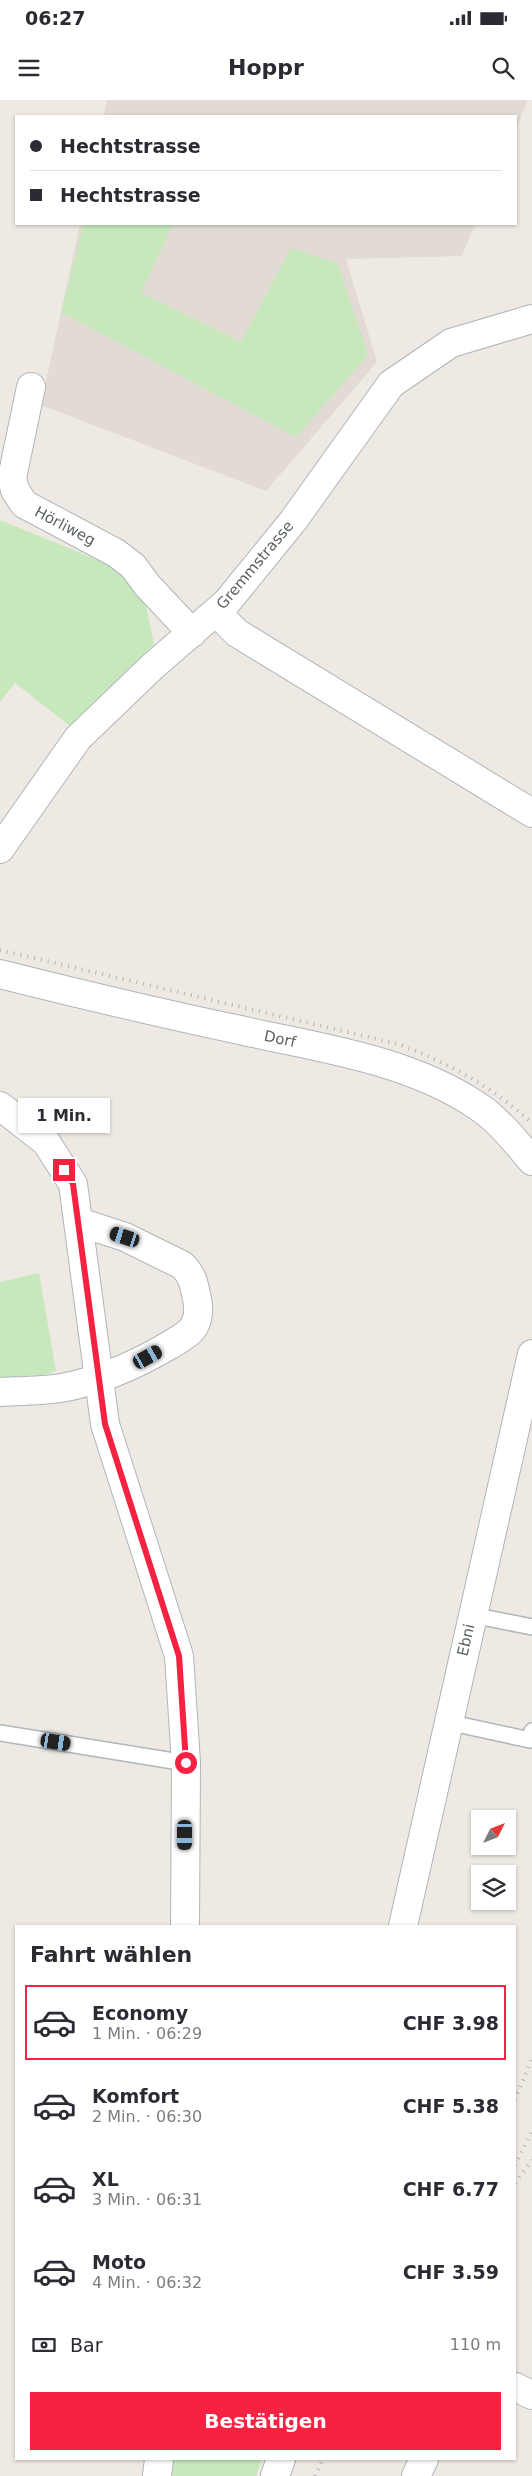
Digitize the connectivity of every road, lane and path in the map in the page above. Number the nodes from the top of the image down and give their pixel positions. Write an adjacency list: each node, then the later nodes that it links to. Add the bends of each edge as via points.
1 (532, 319): 3 (street, Gremmstrasse, via 451,343 391,384 293,520)
2 (31, 387): 4 (street, Hörliweg, via 12,478 19,497 24,504 116,552 133,566)
3 (216, 612): 4 (street, Gremmstrasse); 5 (street, via 237,633)
4 (192, 633): 6 (street, Gremmstrasse, via 78,738)
5 (532, 813)
6 (0, 849)
7 (0, 974): 9 (street, Dorf, via 365,1058 416,1074 477,1105 499,1123)
8 (0, 1106): 10 (street, via 46,1142 73,1184)
9 (532, 1161)
10 (78, 1222): 12 (street); 12 (street, via 125,1237 182,1264 193,1280 199,1309 192,1328 184,1336 135,1364)
11 (532, 1354): 14 (street, Ebni)
12 (98, 1380): 13 (street, via 60,1388); 19 (street, via 105,1424 179,1656)
13 (0, 1392)
14 (472, 1615): 15 (lane); 16 (street, Ebni)
15 (532, 1627)
16 (447, 1722): 17 (lane, via 530,1740); 21 (street, Ebni)
17 (532, 1731)
18 (0, 1732): 19 (lane)
19 (186, 1763): 20 (street)
20 (185, 1925)
21 (402, 1925)
22 (516, 2387): 23 (street)
23 (532, 2395)
24 (159, 2460): 27 (street)
25 (281, 2460): 28 (street)
26 (424, 2460): 29 (street)
27 (157, 2476)
28 (275, 2476)
29 (416, 2476)

